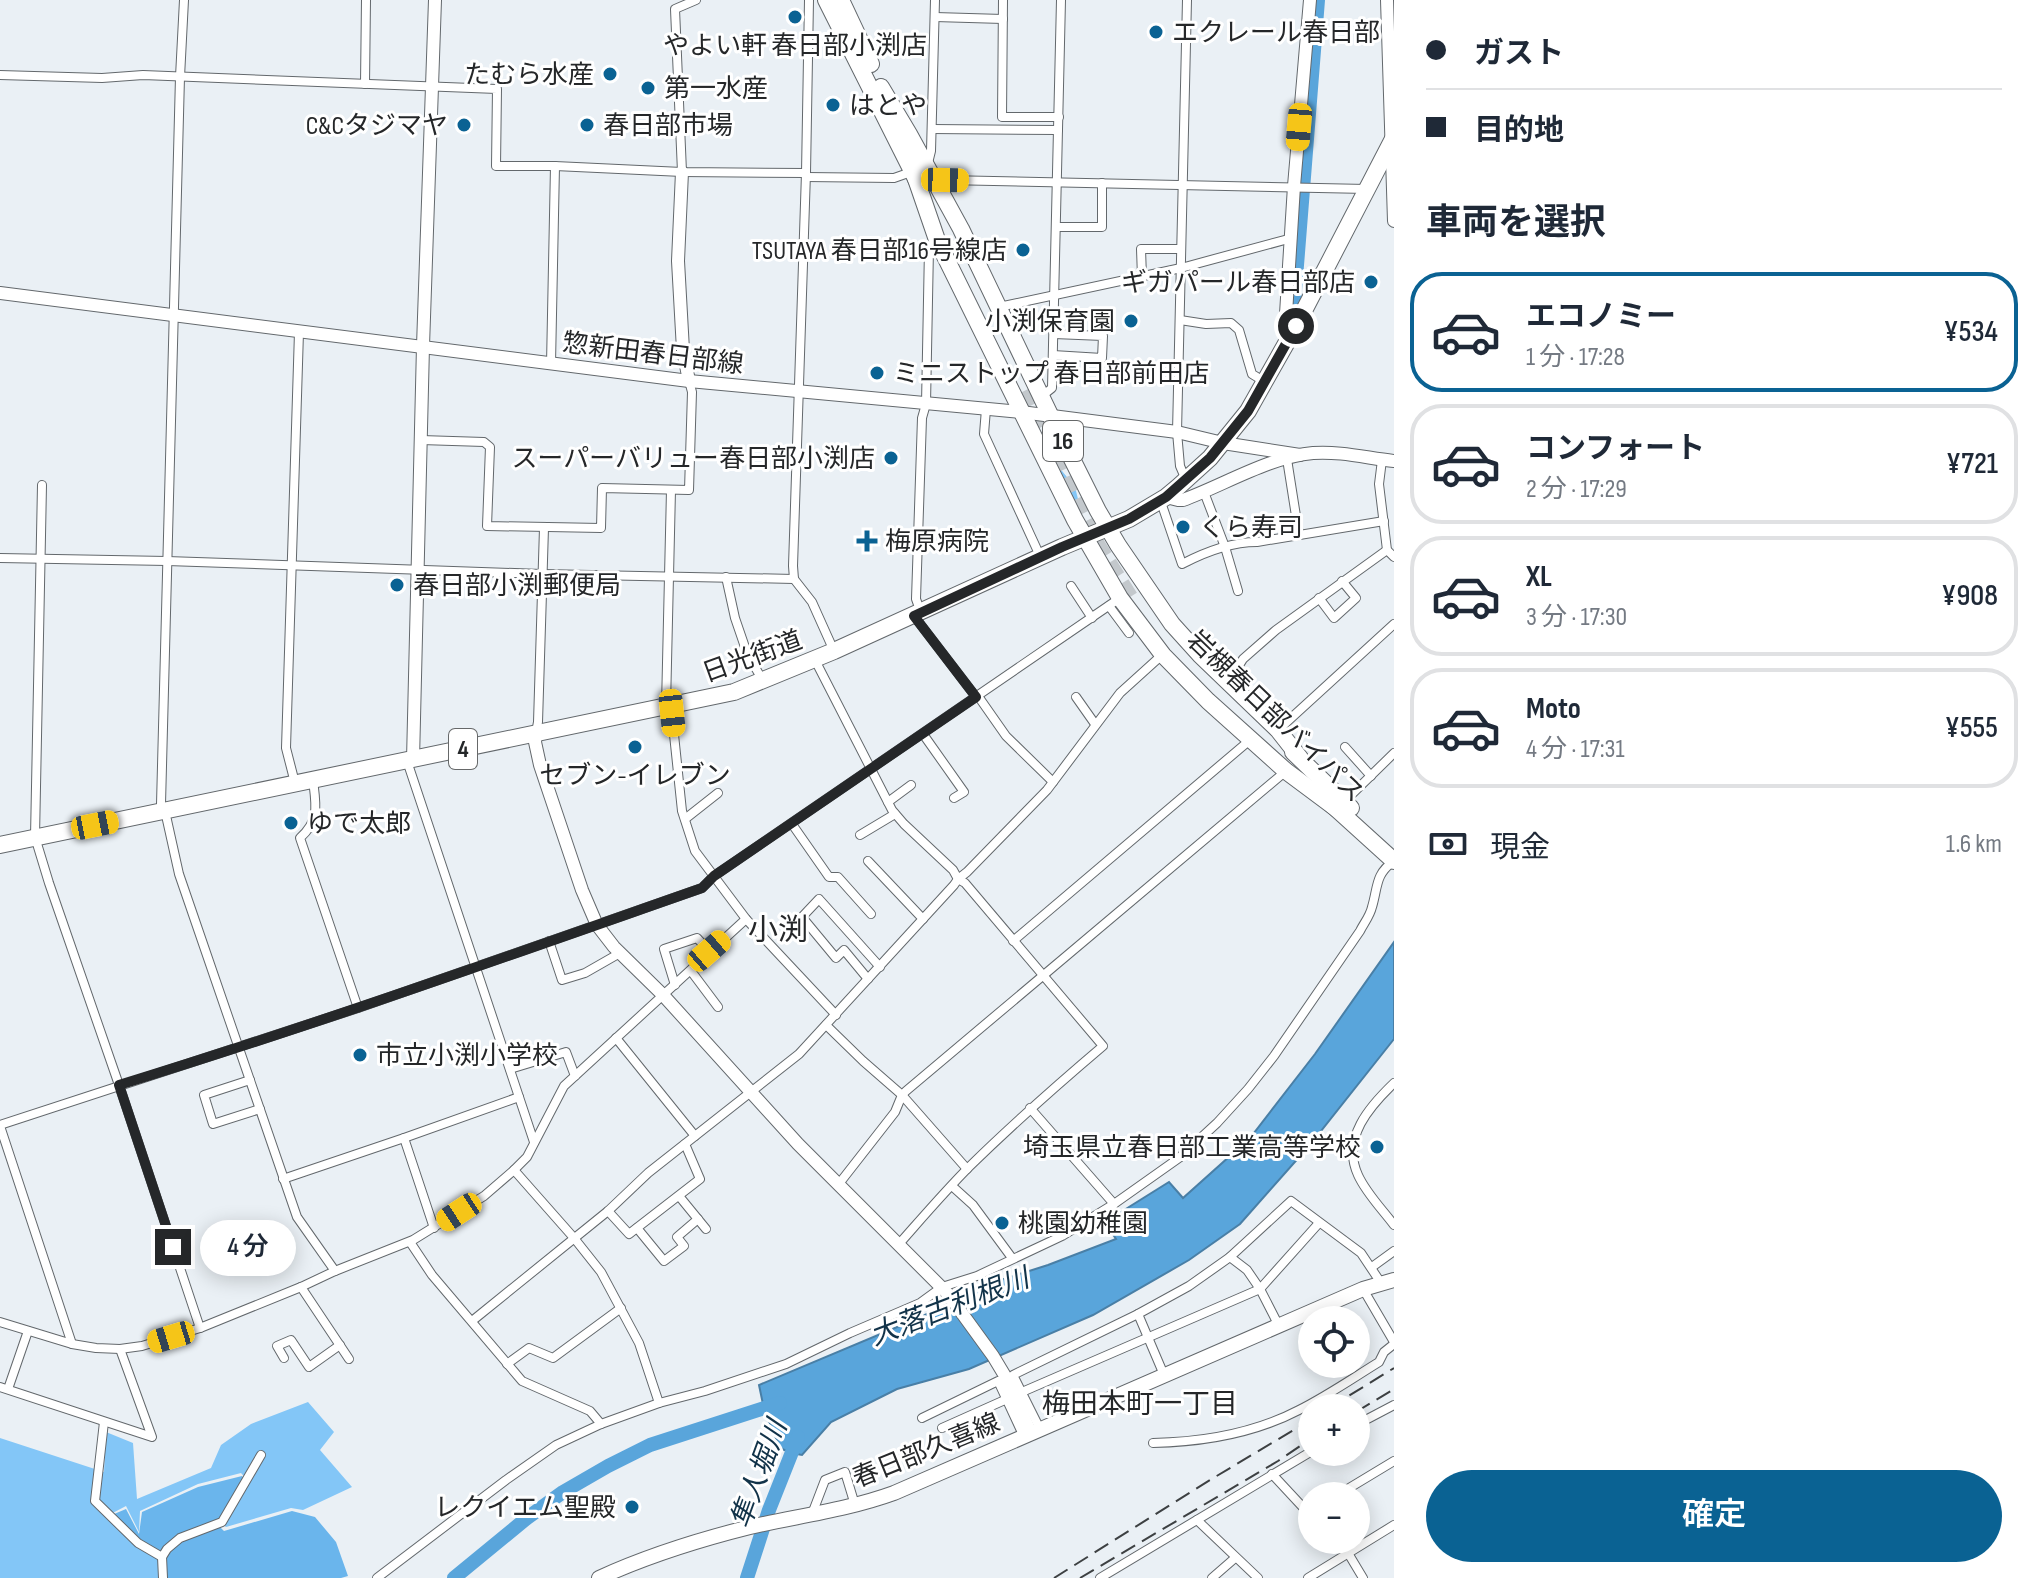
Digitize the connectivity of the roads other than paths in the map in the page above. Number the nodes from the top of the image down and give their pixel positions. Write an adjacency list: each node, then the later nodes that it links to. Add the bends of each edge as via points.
1 (184, 0): 17 (street)
2 (366, 0): 18 (street)
3 (435, 0): 19 (street)
4 (696, 0): 26 (street, via 675,9)
5 (809, 0): 28 (street)
6 (826, 0): 27 (highway, 16)
7 (841, 0): 20 (highway, 16)
8 (935, 0): 14 (street)
9 (1003, 0): 15 (street)
10 (1061, 0): 21 (street)
11 (1187, 0): 32 (street)
12 (1310, 0): 33 (street)
13 (1387, 0): 24 (street)
14 (935, 17): 15 (street); 22 (street)
15 (1003, 19): 21 (street, via 1002,117)
16 (0, 75): 17 (street)
17 (180, 77): 18 (street); 46 (street)
18 (365, 84): 19 (street)
19 (433, 86): 25 (street, via 497,89 496,166); 51 (street)
20 (881, 87): 27 (highway, 16); 57 (highway, 16)
21 (1059, 117): 23 (street)
22 (932, 129): 23 (street); 27 (street, via 931,151)
23 (1058, 130): 29 (street)
24 (1392, 140): 34 (highway, 4); 35 (street)
25 (555, 166): 26 (street); 53 (street)
26 (682, 172): 28 (street); 54 (street, via 678,261)
27 (918, 172): 28 (street, via 894,178); 30 (highway, 16); 39 (highway, 16); 57 (highway, 16)
28 (806, 175): 56 (street)
29 (1057, 182): 30 (street); 31 (street); 37 (street)
30 (936, 183): 45 (highway, 16)
31 (1102, 183): 32 (street); 37 (street, via 1102,227)
32 (1183, 185): 33 (street); 40 (street)
33 (1300, 186): 34 (street); 38 (street)
34 (1367, 189): 48 (highway, 4)
35 (1394, 203): 36 (street)
36 (1394, 221)
37 (1057, 227): 44 (street)
38 (1292, 238): 41 (street); 48 (street, via 1286,314)
39 (937, 240): 58 (street, via 929,248); 60 (highway, 16)
40 (1181, 249): 41 (street); 42 (street, via 1141,249)
41 (1181, 268): 42 (street); 47 (street)
42 (1142, 277): 44 (street)
43 (0, 293): 46 (street, 惣新田春日部線)
44 (1055, 296): 45 (street); 50 (street)
45 (999, 307): 57 (highway, 16)
46 (173, 316): 49 (street, 惣新田春日部線); 83 (street)
47 (1180, 320): 55 (street, via 1231,323 1239,330 1252,374); 62 (street)
48 (1296, 326): 55 (highway, 4)
49 (299, 332): 51 (street, 惣新田春日部線); 84 (street)
50 (1054, 334): 52 (street); 52 (street, via 1103,336 1102,358)
51 (423, 346): 53 (street, 惣新田春日部線); 63 (street)
52 (1053, 355): 57 (street, via 1052,388)
53 (551, 364): 54 (street, 惣新田春日部線)
54 (689, 381): 56 (street, 惣新田春日部線); 69 (street, via 689,490)
55 (1265, 383): 64 (highway, 4)
56 (800, 392): 58 (street, 惣新田春日部線); 89 (street)
57 (1031, 392): 61 (highway, 16)
58 (926, 404): 59 (street, 惣新田春日部線); 95 (street)
59 (986, 409): 60 (street, 惣新田春日部線); 79 (street, via 984,434)
60 (1021, 412): 61 (street, 惣新田春日部線); 76 (highway, 16)
61 (1051, 417): 62 (street, 惣新田春日部線); 74 (highway, 16)
62 (1177, 432): 64 (street, 惣新田春日部線); 67 (street)
63 (421, 440): 73 (street, via 484,442 490,447 487,526); 85 (street)
64 (1223, 443): 65 (street, 惣新田春日部線); 67 (highway, 4)
65 (1293, 457): 66 (street, 日光街道, via 1327,453); 70 (street, 日光街道); 75 (street)
66 (1388, 461): 72 (street, via 1379,484)
67 (1186, 480): 71 (highway, 4)
68 (42, 485): 82 (street)
69 (671, 490): 73 (street, via 602,488 601,528); 87 (street)
70 (1204, 492): 71 (street, 日光街道, via 1183,500); 77 (street)
71 (1163, 499): 74 (highway, 日光街道 / 4); 77 (street, via 1182,564)
72 (1384, 521): 75 (street); 78 (street)
73 (544, 528): 86 (street)
74 (1108, 528): 76 (highway, 日光街道 / 4); 93 (highway, 16)
75 (1299, 535): 77 (street)
76 (1085, 538): 79 (highway, 日光街道 / 4); 93 (highway, 16)
77 (1225, 547): 92 (street)
78 (1387, 550): 80 (street); 90 (street)
79 (1040, 557): 95 (highway, 日光街道 / 4)
80 (1394, 557)
81 (0, 558): 82 (street)
82 (41, 560): 83 (street); 132 (street)
83 (167, 561): 84 (street); 127 (street, via 161,804)
84 (291, 566): 85 (street); 121 (street, via 286,748)
85 (418, 570): 86 (street); 115 (street)
86 (542, 574): 87 (street); 109 (street)
87 (668, 576): 88 (street); 106 (street)
88 (726, 577): 89 (street); 102 (street, via 747,653)
89 (794, 579): 99 (street, via 812,602)
90 (1342, 581): 94 (street); 94 (street, via 1356,598 1334,618)
91 (1071, 586): 96 (street)
92 (1238, 591)
93 (1128, 596): 96 (street); 98 (street); 100 (highway, 16); 103 (highway, 16, via 1172,624); 114 (highway, 岩槻春日部バイパス / 16); 126 (highway, 岩槻春日部バイパス / 16, via 1185,665)
94 (1319, 598): 103 (street, via 1243,659)
95 (917, 615): 99 (highway, 日光街道 / 4); 104 (street)
96 (1092, 618): 104 (street)
97 (1394, 624): 108 (street)
98 (1129, 633)
99 (834, 651): 101 (highway, 日光街道 / 4)
100 (1163, 655): 107 (street); 111 (highway, 16)
101 (815, 660): 102 (highway, 日光街道 / 4); 116 (street)
102 (763, 681): 106 (highway, 日光街道 / 4)
103 (1228, 683): 108 (highway, 16)
104 (977, 697): 110 (street); 120 (street, via 1006,736)
105 (1076, 697): 107 (street)
106 (669, 706): 109 (highway, 日光街道 / 4); 129 (street)
107 (1095, 724): 120 (street)
108 (1278, 730): 114 (highway, 16)
109 (536, 733): 115 (highway, 日光街道 / 4); 142 (street, via 540,765)
110 (923, 734): 116 (street); 124 (street, via 964,792)
111 (1250, 740): 117 (highway, 16); 144 (street)
112 (1345, 747): 118 (street)
113 (1394, 753): 118 (street)
114 (1300, 758): 126 (highway, 岩槻春日部バイパス / 16)
115 (410, 760): 119 (highway, 日光街道 / 4); 147 (street)
116 (871, 769): 125 (street); 130 (street)
117 (1286, 771): 126 (highway, 16); 150 (street)
118 (1371, 776): 126 (street)
119 (313, 780): 121 (highway, 日光街道 / 4); 155 (street, via 317,812 300,838)
120 (1053, 782): 138 (street)
121 (295, 784): 127 (highway, 日光街道 / 4)
122 (911, 785): 125 (street)
123 (718, 793): 129 (street)
124 (954, 798)
125 (888, 802): 128 (street)
126 (1341, 806): 134 (highway, 岩槻春日部バイパス / 16); 136 (highway, 岩槻春日部バイパス / 16)
127 (165, 811): 132 (highway, 日光街道 / 4); 159 (street, via 179,874)
128 (895, 814): 131 (street); 138 (street)
129 (685, 819): 137 (street, via 695,851)
130 (792, 824): 137 (street); 139 (street, via 829,877 838,877)
131 (860, 835)
132 (35, 837): 133 (highway, 日光街道 / 4); 164 (street)
133 (0, 845)
134 (1394, 850)
135 (868, 861): 141 (street)
136 (1394, 861): 181 (street, via 1384,868 1372,911 1360,931 1248,1089 1179,1158)
137 (714, 876): 140 (street); 142 (street, via 702,888)
138 (958, 879): 141 (street); 144 (street)
139 (871, 914)
140 (746, 919): 145 (street); 156 (street)
141 (923, 919): 148 (street)
142 (597, 925): 143 (street); 146 (street)
143 (549, 941): 146 (street, via 562,980); 147 (street)
144 (1013, 941): 150 (street)
145 (709, 951): 149 (street); 152 (street, via 697,938 664,949)
146 (620, 953): 153 (street)
147 (475, 966): 155 (street); 160 (street)
148 (880, 967): 151 (street); 151 (street, via 819,899 802,917 836,958 844,950)
149 (691, 971): 152 (street); 154 (street)
150 (1043, 974): 166 (street); 168 (street, via 1103,1046)
151 (868, 979): 156 (street)
152 (675, 985): 153 (street)
153 (663, 995): 158 (street); 165 (street)
154 (718, 1007)
155 (358, 1008): 159 (street)
156 (836, 1015): 157 (street)
157 (826, 1025): 165 (street); 166 (street)
158 (616, 1038): 161 (street); 171 (street)
159 (240, 1048): 162 (street); 164 (street)
160 (510, 1069): 161 (street, via 566,1052); 167 (street)
161 (575, 1076): 173 (street, via 564,1086)
162 (250, 1080): 169 (street); 169 (street, via 204,1095 213,1124)
163 (1394, 1083): 185 (street, via 1360,1123 1353,1150 1357,1173)
164 (119, 1085): 170 (street); 207 (street)
165 (751, 1092): 171 (street); 178 (street)
166 (902, 1095): 175 (street); 178 (street, via 895,1112)
167 (519, 1097): 172 (street); 173 (street)
168 (1030, 1108): 175 (street); 181 (street)
169 (260, 1109): 177 (street)
170 (0, 1126): 211 (street)
171 (695, 1136): 174 (street)
172 (404, 1138): 177 (street); 186 (street)
173 (534, 1142): 176 (street)
174 (685, 1144): 180 (street, via 700,1179); 182 (street)
175 (967, 1169): 179 (street)
176 (514, 1170): 186 (street); 189 (street)
177 (283, 1179): 196 (street, via 297,1217)
178 (838, 1185): 191 (street)
179 (952, 1186): 191 (street); 194 (street)
180 (679, 1196): 183 (street); 187 (street)
181 (1114, 1204): 194 (street)
182 (608, 1211): 187 (street, via 629,1234); 189 (street)
183 (698, 1219): 187 (street, via 677,1237 684,1246 664,1261); 188 (street)
184 (1319, 1223): 193 (street, via 1291,1201); 195 (street); 199 (street)
185 (1394, 1225)
186 (434, 1228): 190 (street)
187 (637, 1228)
188 (706, 1229)
189 (574, 1238): 202 (street); 204 (street)
190 (410, 1242): 196 (street); 204 (street)
191 (899, 1244): 201 (street)
192 (1394, 1251): 195 (street)
193 (1230, 1257): 199 (street); 203 (street)
194 (1012, 1258): 201 (street)
195 (1372, 1267): 197 (street)
196 (335, 1271): 198 (street)
197 (1388, 1282): 200 (main road, 春日部久喜線)
198 (301, 1287): 207 (street); 212 (street)
199 (1260, 1289): 206 (street); 209 (street)
200 (1363, 1289): 206 (main road, 春日部久喜線); 210 (street)
201 (945, 1291): 221 (street, via 786,1364); 228 (street, via 993,1356)
202 (621, 1308): 216 (street, via 553,1358 529,1348); 221 (street)
203 (1138, 1314): 209 (street); 219 (street, via 1013,1375)
204 (472, 1321): 216 (street)
205 (0, 1322): 208 (street)
206 (1279, 1326): 217 (main road, 春日部久喜線)
207 (200, 1328): 213 (street)
208 (28, 1331): 211 (street); 218 (street)
209 (1148, 1337): 217 (street); 219 (street)
210 (1394, 1343): 229 (street, via 1379,1362 1277,1420 1241,1432)
211 (72, 1344): 213 (street)
212 (340, 1345): 214 (street, via 309,1367 291,1340 277,1346); 215 (street)
213 (120, 1349): 225 (street, via 152,1437)
214 (284, 1358)
215 (349, 1359)
216 (507, 1364): 226 (street, via 522,1381 590,1411)
217 (1164, 1375): 228 (main road, 春日部久喜線)
218 (4, 1388): 225 (street)
219 (1022, 1392): 228 (street)
220 (1007, 1399): 223 (street, via 998,1381); 227 (street); 228 (street)
221 (659, 1403): 226 (street)
222 (1394, 1405): 224 (street)
223 (922, 1418)
224 (1370, 1418)
225 (104, 1422): 243 (street, via 95,1501 138,1543)
226 (601, 1424): 246 (street, via 556,1445)
227 (942, 1428)
228 (1032, 1433): 236 (main road, 春日部久喜線)
229 (1153, 1443)
230 (261, 1455): 243 (street, via 222,1522 180,1538)
231 (1298, 1459): 233 (street)
232 (1394, 1461): 234 (street)
233 (1272, 1474): 235 (street); 238 (street)
234 (1359, 1482)
235 (1298, 1500)
236 (855, 1505): 237 (main road, 春日部久喜線); 237 (street, via 845,1472 825,1480)
237 (812, 1515): 247 (main road, 春日部久喜線, via 658,1553)
238 (1197, 1520): 244 (street); 248 (street)
239 (1394, 1525): 240 (street)
240 (1370, 1540)
241 (1346, 1554): 251 (street)
242 (1349, 1554): 252 (street)
243 (162, 1557): 245 (street)
244 (1235, 1558): 249 (street); 250 (street)
245 (163, 1578)
246 (377, 1578)
247 (599, 1578)
248 (1100, 1578)
249 (1212, 1578)
250 (1258, 1578)
251 (1308, 1578)
252 (1363, 1578)

